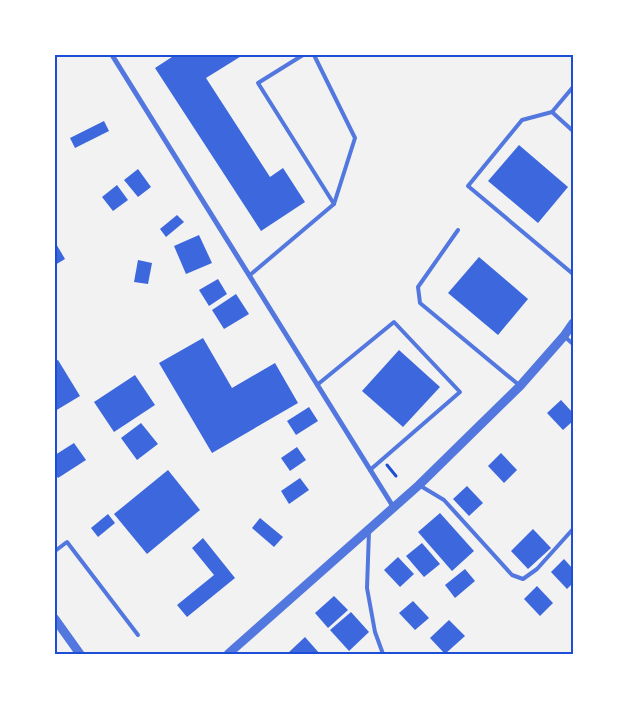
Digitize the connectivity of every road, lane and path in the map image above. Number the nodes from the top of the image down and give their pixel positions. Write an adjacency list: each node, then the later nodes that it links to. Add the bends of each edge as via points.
1 (112, 55): 10 (street)
2 (303, 55): 7 (lane, via 258,83)
3 (314, 55): 7 (lane, via 355,138)
4 (573, 87): 5 (lane)
5 (552, 112): 6 (lane); 9 (lane, via 522,120 468,186)
6 (573, 131)
7 (334, 204): 10 (lane)
8 (458, 230): 15 (lane, via 418,287 420,303)
9 (573, 274)
10 (250, 275): 14 (street)
11 (573, 323): 12 (street)
12 (564, 336): 13 (lane); 15 (street)
13 (573, 344)
14 (317, 386): 16 (street); 16 (lane, via 394,322 460,392)
15 (520, 386): 17 (street)
16 (370, 470): 18 (street)
17 (419, 485): 18 (street); 20 (lane, via 444,500 512,575 523,579 537,569)
18 (394, 509): 19 (street)
19 (369, 529): 25 (street); 26 (lane, via 367,588 375,632)
20 (573, 529)
21 (55, 551): 23 (lane, via 67,542)
22 (55, 618): 24 (street)
23 (138, 635)
24 (80, 654)
25 (228, 654)
26 (383, 654)

